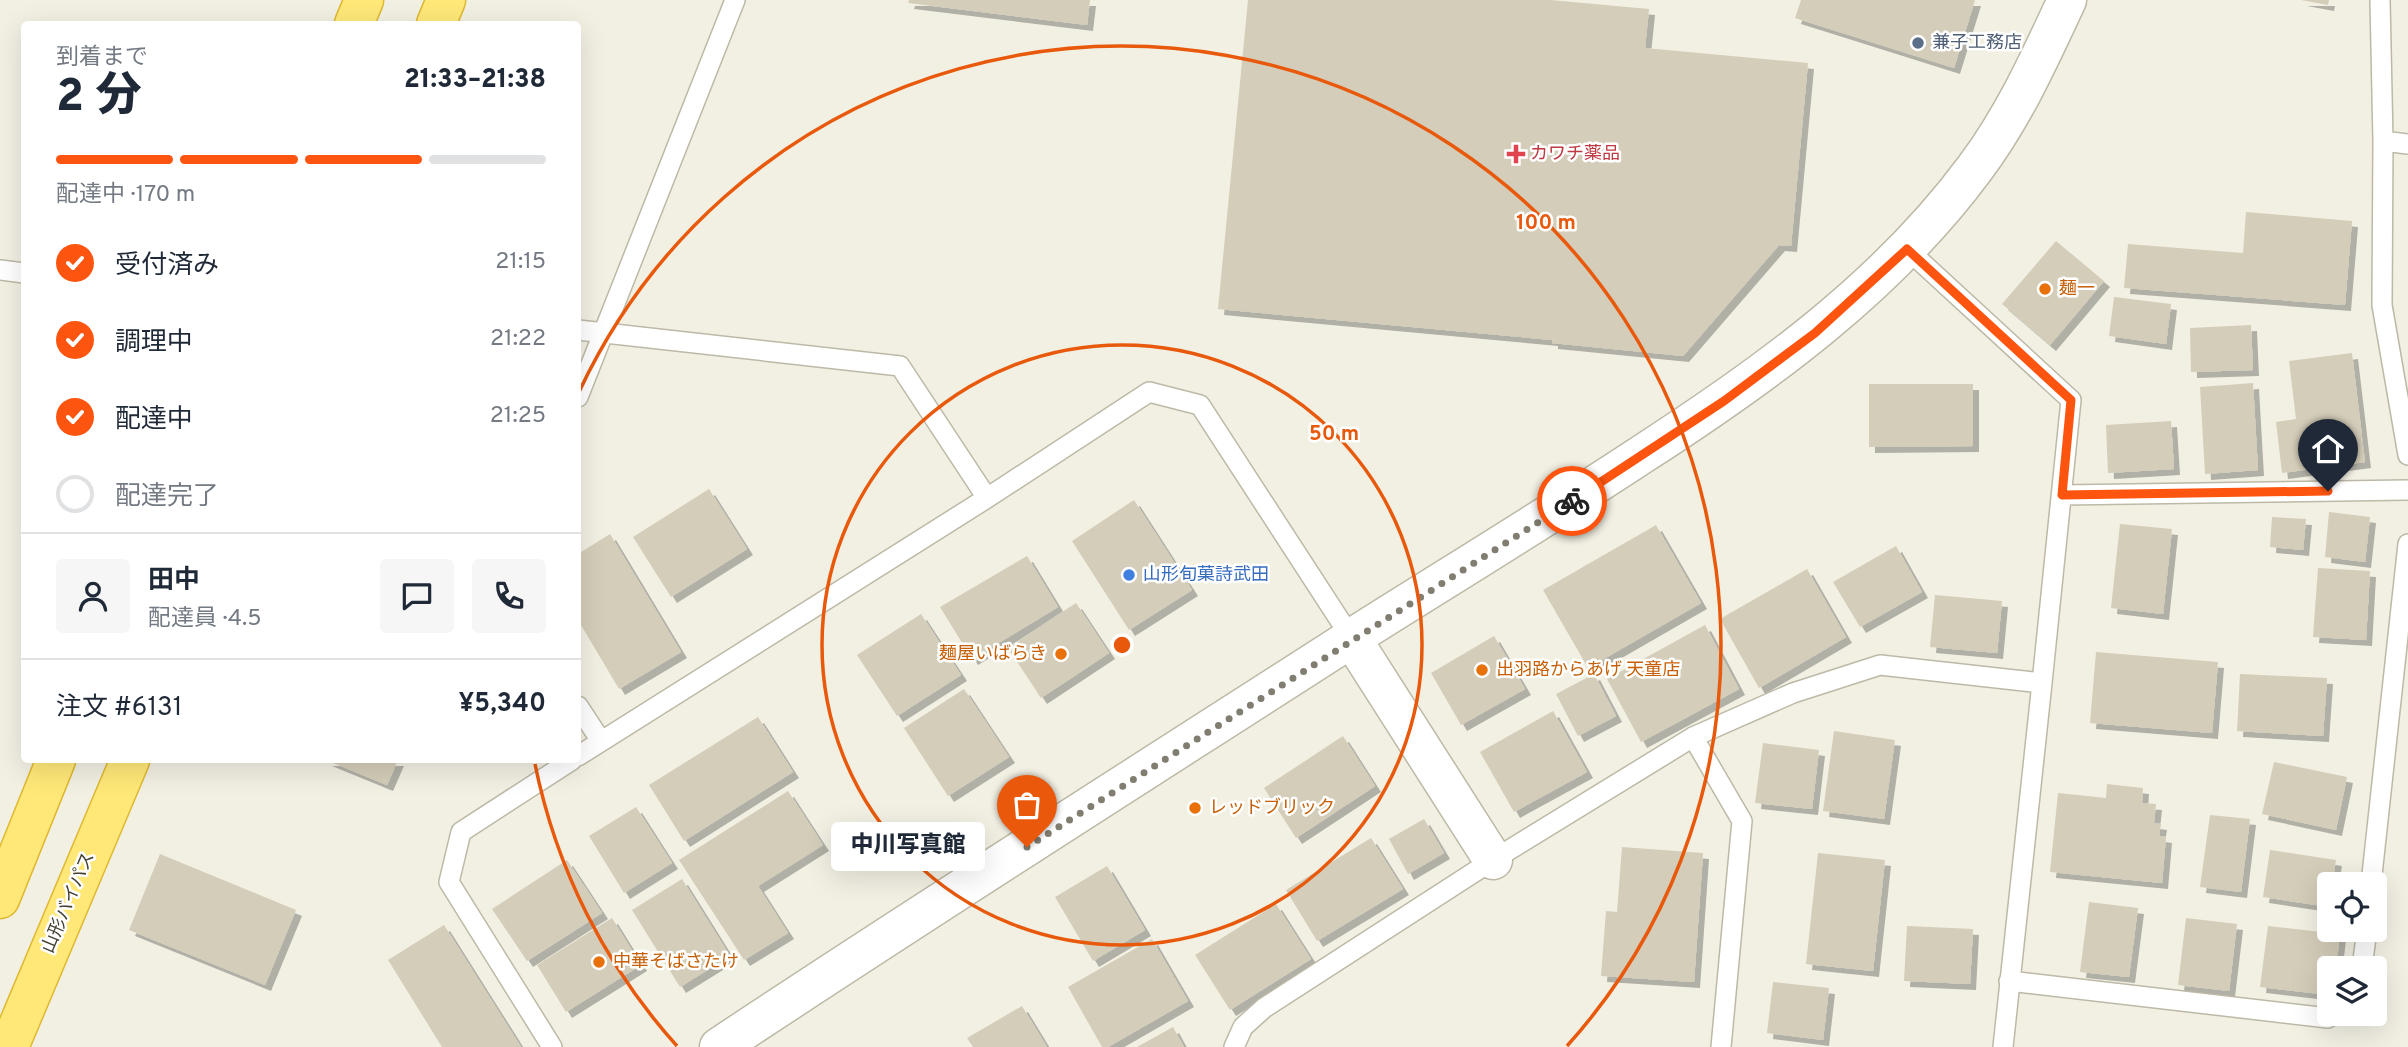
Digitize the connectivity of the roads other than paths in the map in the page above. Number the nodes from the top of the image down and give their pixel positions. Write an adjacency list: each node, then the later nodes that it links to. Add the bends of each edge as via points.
1 (364, 0): 6 (highway)
2 (446, 0): 7 (highway)
3 (735, 0): 14 (lane)
4 (2067, 0): 10 (street, via 2028,84 1976,167)
5 (2380, 0): 8 (lane)
6 (355, 21)
7 (437, 21)
8 (2383, 141): 9 (lane); 16 (lane, via 2382,305)
9 (2408, 144)
10 (1907, 249): 18 (lane, via 2071,400); 21 (street, via 1815,333 1724,401)
11 (0, 270): 12 (lane)
12 (21, 273)
13 (581, 331): 14 (lane)
14 (603, 332): 15 (lane); 19 (lane, via 901,366)
15 (581, 389)
16 (2408, 455)
17 (2408, 489): 18 (lane)
18 (2062, 495): 22 (lane)
19 (986, 498): 21 (lane, via 1149,392 1200,405); 25 (lane)
20 (2408, 544): 31 (lane)
21 (1352, 639): 30 (street); 37 (street)
22 (2042, 683): 24 (lane, via 1880,664 1793,693); 33 (lane)
23 (581, 710): 25 (lane)
24 (1693, 737): 30 (lane); 39 (lane, via 1742,821)
25 (601, 740): 26 (lane)
26 (581, 754)
27 (55, 763): 32 (highway)
28 (129, 763): 35 (highway, 山形バイパス)
29 (567, 763): 36 (lane, via 461,832 449,882)
30 (1493, 860): 38 (lane, via 1264,1008 1242,1027)
31 (2372, 872)
32 (0, 899)
33 (2009, 981): 34 (lane); 40 (lane)
34 (2317, 1017)
35 (9, 1047)
36 (552, 1047)
37 (719, 1047)
38 (1234, 1047)
39 (1721, 1047)
40 (2003, 1047)

